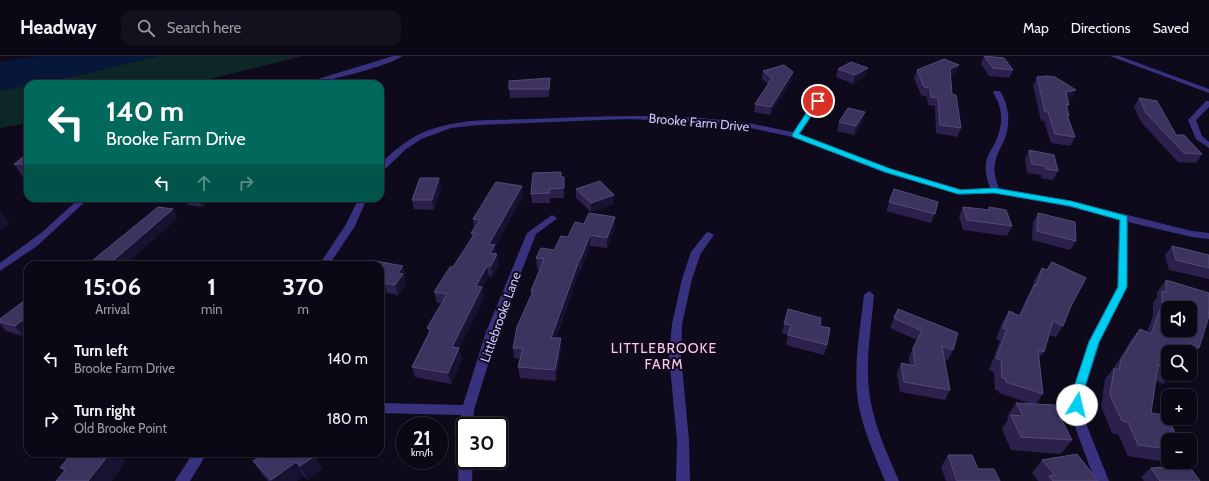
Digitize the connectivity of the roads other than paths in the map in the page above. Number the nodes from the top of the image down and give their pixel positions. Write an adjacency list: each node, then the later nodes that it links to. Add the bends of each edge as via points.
1 (399, 56): 3 (street)
2 (1113, 56): 4 (street)
3 (320, 80)
4 (1209, 91)
5 (997, 93): 11 (street, via 1006,123 1004,134 989,168)
6 (818, 101): 8 (street)
7 (1209, 103): 9 (street, via 1192,120 1199,137)
8 (795, 135): 10 (street, Brooke Farm Drive, via 741,124 627,117 478,123 432,131 402,148); 11 (street, Brooke Farm Drive, via 888,171 961,192)
9 (1209, 146)
10 (384, 165)
11 (994, 190): 15 (street, Brooke Farm Drive, via 1071,204)
12 (81, 202): 19 (street, via 35,243)
13 (362, 202): 18 (street, via 350,226)
14 (552, 218): 22 (street, Littlebrooke Lane, via 532,233 492,332)
15 (1124, 218): 17 (street, Brooke Farm Drive); 30 (street, via 1122,287 1094,342 1078,393 1077,416)
16 (709, 235): 28 (street, via 696,252 686,279 677,324 675,356 683,440)
17 (1209, 236)
18 (327, 261)
19 (0, 268)
20 (869, 295): 29 (street, via 863,352 863,391 872,432)
21 (384, 408): 22 (street)
22 (468, 410): 23 (street, Littlebrooke Lane)
23 (468, 417)
24 (197, 457): 26 (street)
25 (466, 469): 27 (street)
26 (182, 481)
27 (465, 481)
28 (683, 481)
29 (892, 481)
30 (1102, 481)

